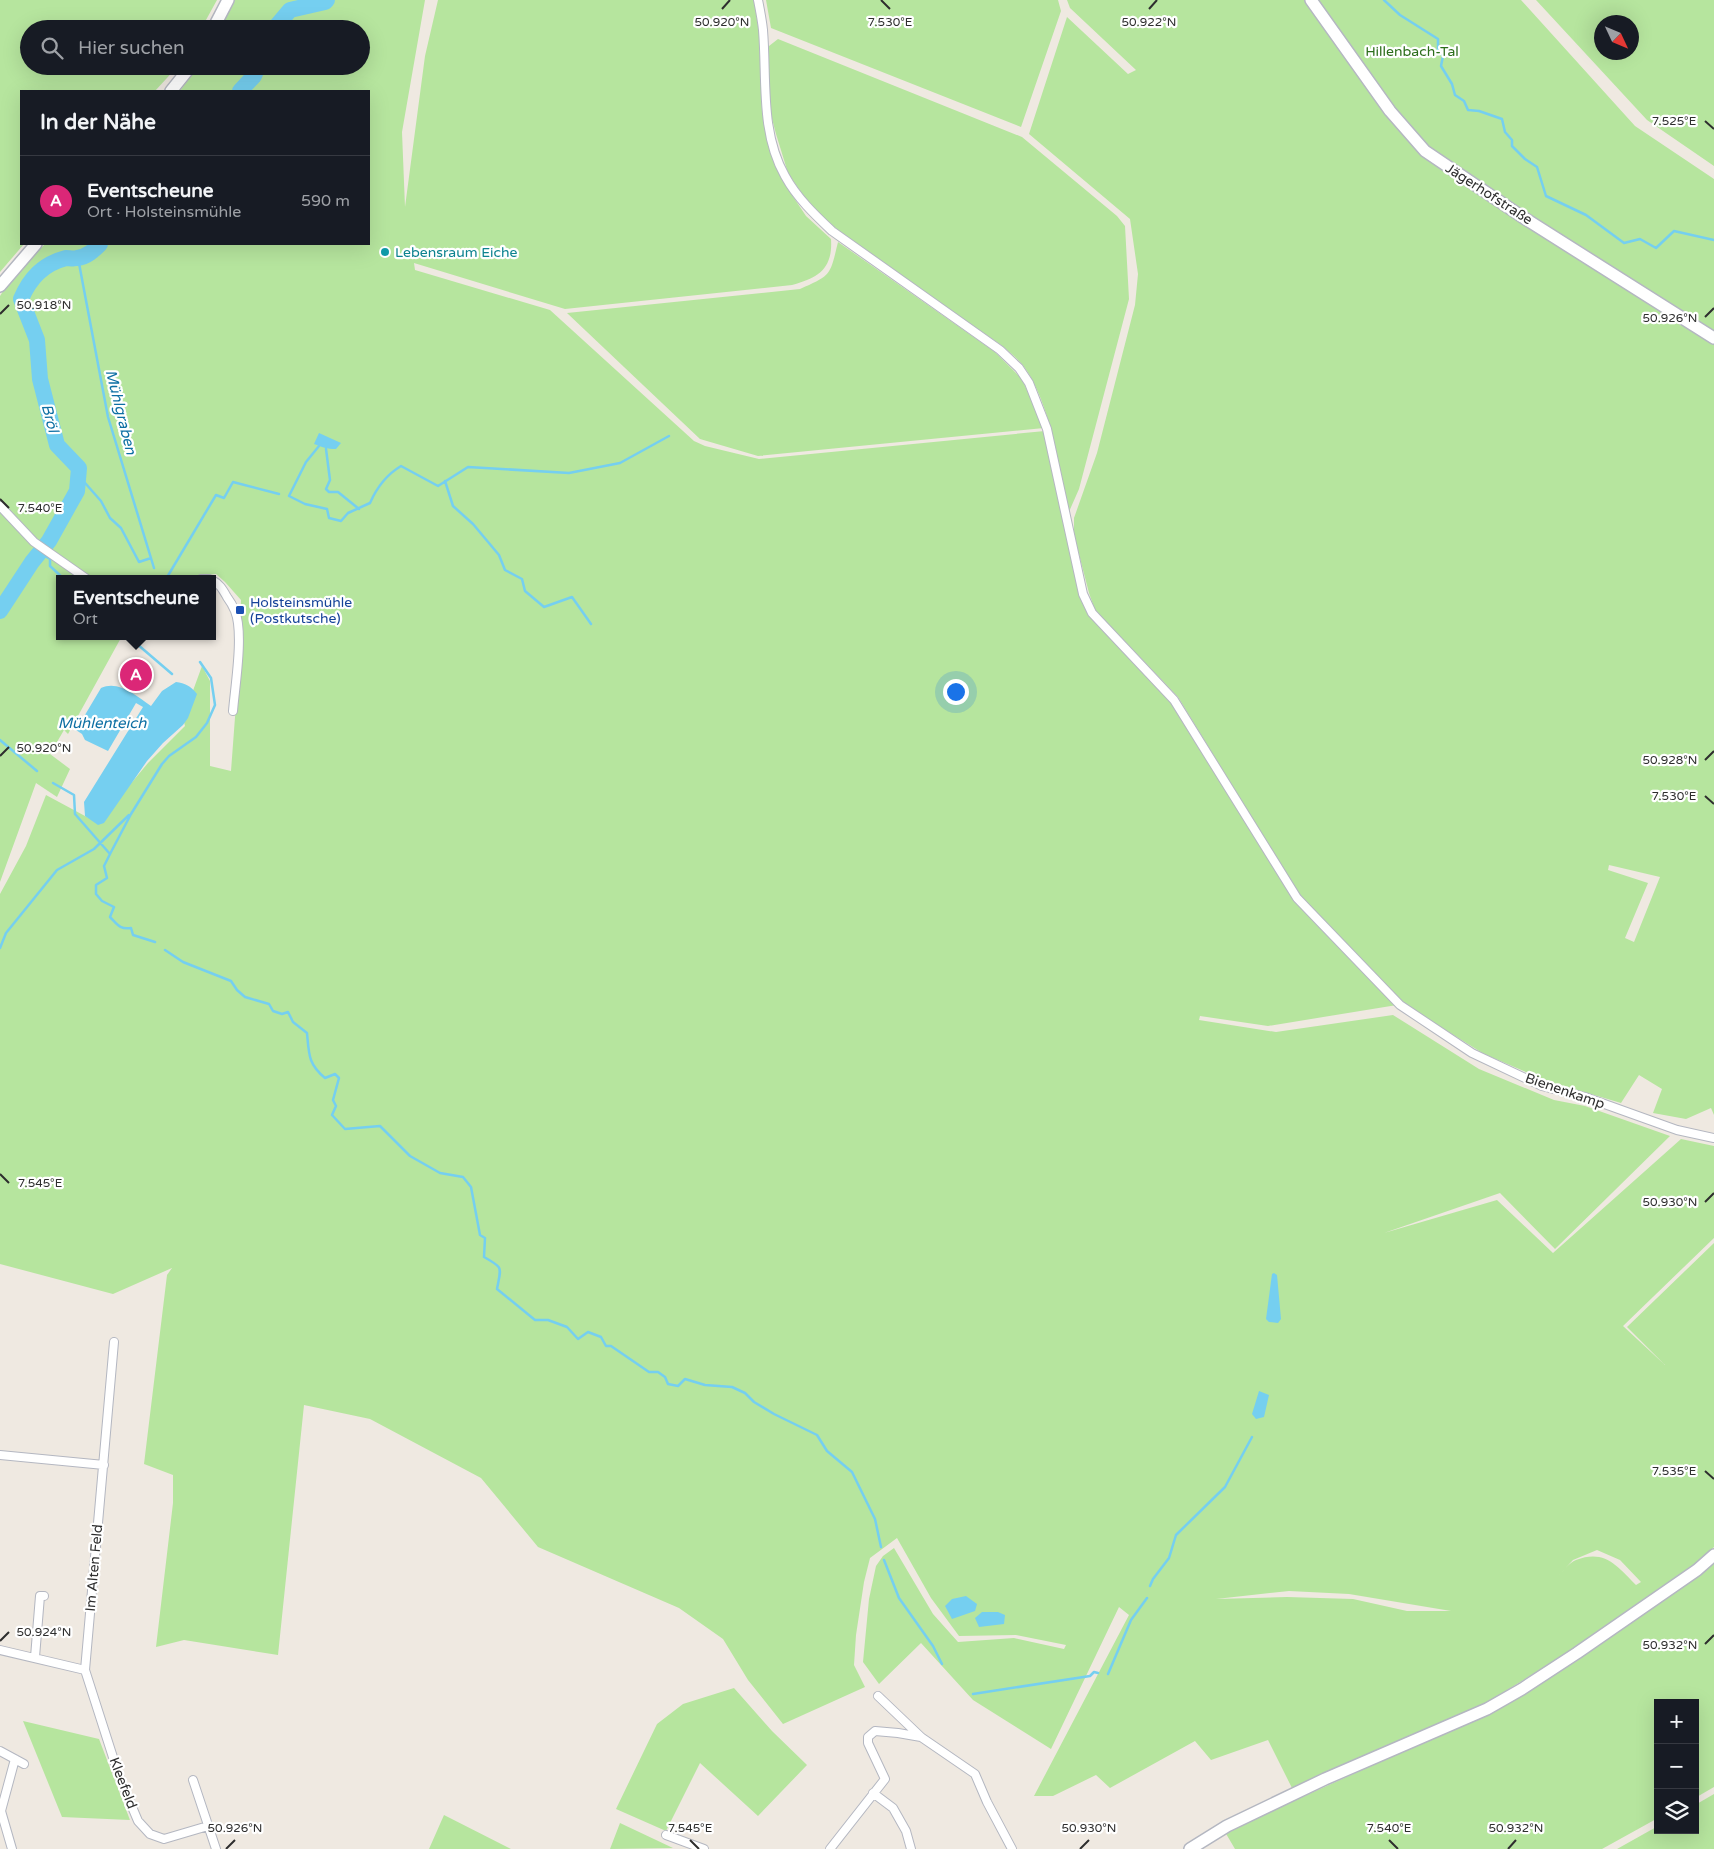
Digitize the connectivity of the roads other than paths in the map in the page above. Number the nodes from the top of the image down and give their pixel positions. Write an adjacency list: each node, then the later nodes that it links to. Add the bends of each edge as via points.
1 (228, 0): 4 (main road)
2 (758, 0): 14 (street, Bienenkamp, via 763,29 768,124 785,176 811,211 832,231 1000,350 1019,368 1029,383 1047,429 1083,594 1092,613 1174,700 1297,898 1400,1004 1472,1053 1542,1086 1585,1097 1677,1130)
3 (1311, 0): 9 (main road, Jägerhofstraße, via 1390,112 1425,151)
4 (218, 20)
5 (184, 75): 6 (main road)
6 (172, 90)
7 (35, 245): 8 (main road)
8 (0, 286)
9 (1714, 338)
10 (0, 506): 11 (street, via 34,542)
11 (81, 575)
12 (216, 583): 13 (street, via 235,611 238,623)
13 (233, 711)
14 (1714, 1138)
15 (114, 1342): 17 (street, Im Alten Feld)
16 (0, 1455): 17 (street)
17 (104, 1465): 22 (street, Im Alten Feld)
18 (1714, 1555): 39 (main road, via 1576,1653 1487,1709 1325,1779 1227,1826)
19 (44, 1596): 21 (street, via 40,1596)
20 (0, 1650): 21 (street)
21 (35, 1658): 22 (street)
22 (85, 1670): 31 (street, Kleefeld, via 119,1776 138,1821 150,1834 164,1839)
23 (878, 1696): 24 (street)
24 (921, 1737): 29 (street, via 875,1731 868,1737 885,1779); 38 (street, via 975,1774)
25 (0, 1751): 26 (street)
26 (15, 1760): 27 (street); 30 (street)
27 (24, 1764)
28 (193, 1780): 31 (street)
29 (873, 1793): 36 (street); 37 (street, via 893,1808 906,1831)
30 (0, 1811): 33 (street)
31 (208, 1826): 34 (street)
32 (666, 1835): 35 (street)
33 (12, 1849)
34 (216, 1849)
35 (704, 1849)
36 (830, 1849)
37 (911, 1849)
38 (1012, 1849)
39 (1190, 1849)

